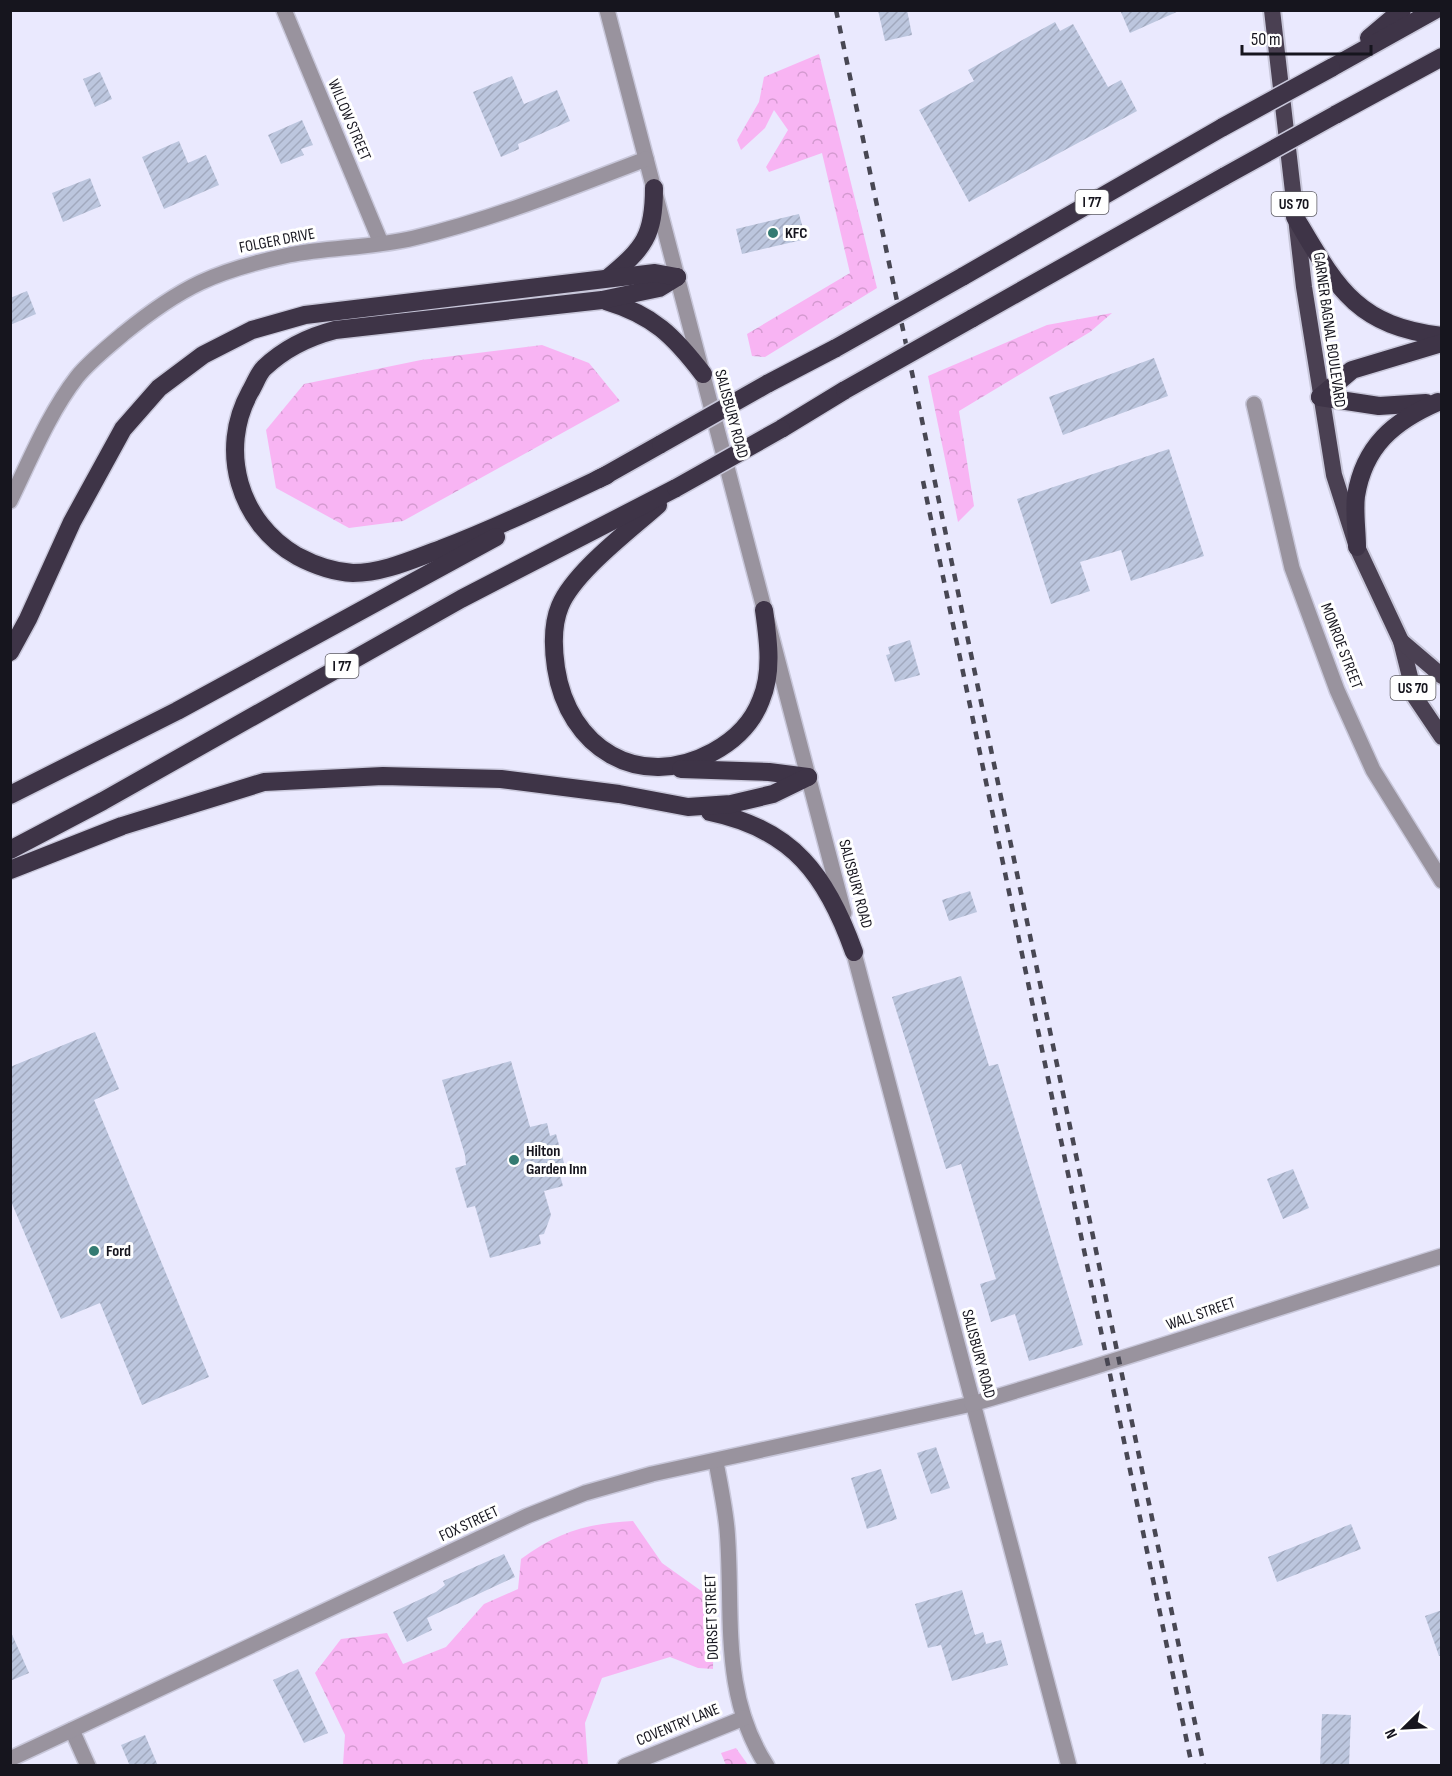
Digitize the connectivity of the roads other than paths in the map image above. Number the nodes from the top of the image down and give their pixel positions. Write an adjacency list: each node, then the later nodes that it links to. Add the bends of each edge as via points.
1 (284, 10): 11 (street, WILLOW STREET)
2 (607, 10): 8 (street, SALISBURY ROAD)
3 (1272, 10): 10 (highway, GARNER BAGNAL BOULEVARD / US 70)
4 (1402, 10): 7 (highway)
5 (1435, 10): 7 (highway, I 77)
6 (1442, 57): 22 (highway, I 77, bridge)
7 (1331, 68): 21 (highway, I 77, bridge)
8 (646, 159): 9 (street, SALISBURY ROAD); 11 (street, FOLGER DRIVE, via 511,210 413,238)
9 (654, 188): 12 (street, SALISBURY ROAD); 13 (highway, via 654,220 637,254)
10 (1295, 217): 15 (highway, via 1337,285 1369,315 1408,332); 18 (highway, GARNER BAGNAL BOULEVARD / US 70)
11 (381, 243): 23 (street, FOLGER DRIVE, via 291,255 226,270 186,288 153,310 77,377)
12 (677, 277): 13 (highway, via 655,273); 14 (highway, via 659,288); 17 (street, SALISBURY ROAD)
13 (608, 278): 27 (highway, via 305,315 252,330 203,355 159,388 123,429 72,522)
14 (602, 300): 17 (highway, via 652,319); 21 (highway, via 315,335 295,344 263,369 243,405 233,442 237,481 260,525 280,546 315,565 353,573 392,567 469,538)
15 (1442, 336)
16 (1442, 344): 18 (highway, via 1352,370)
17 (703, 374): 25 (street, SALISBURY ROAD)
18 (1320, 397): 19 (highway, via 1379,406); 24 (highway, GARNER BAGNAL BOULEVARD / US 70, via 1334,475)
19 (1440, 401): 24 (highway, via 1407,415 1382,437 1365,465 1356,497)
20 (1254, 404): 36 (street, MONROE STREET, via 1292,568 1337,690 1374,770)
21 (607, 475): 32 (highway, I 77, via 177,711)
22 (676, 488): 30 (highway, via 585,570 560,605 552,646 559,688 579,725 602,750 633,766); 34 (highway, I 77, via 461,599)
23 (10, 501)
24 (1357, 548): 26 (highway, GARNER BAGNAL BOULEVARD / US 70)
25 (764, 610): 30 (highway, via 769,654 762,699 749,724 729,744 688,764); 31 (street, SALISBURY ROAD)
26 (1401, 641): 28 (highway, GARNER BAGNAL BOULEVARD / US 70); 29 (highway, GARNER BAGNAL BOULEVARD / US 70, via 1415,697)
27 (10, 652)
28 (1442, 676)
29 (1442, 737)
30 (667, 769): 31 (highway)
31 (808, 777): 33 (highway, via 773,794 731,804); 37 (street, SALISBURY ROAD)
32 (10, 795)
33 (688, 807): 35 (highway, via 501,779 382,776 264,782 122,826); 37 (highway, via 736,818 779,838 814,870 843,920)
34 (10, 850)
35 (10, 870)
36 (1442, 881)
37 (854, 952): 39 (street, SALISBURY ROAD)
38 (1442, 1256): 39 (street, WALL STREET, via 1119,1361)
39 (972, 1404): 40 (street, FOX STREET); 47 (street, SALISBURY ROAD)
40 (716, 1462): 41 (street, DORSET STREET, via 727,1528 730,1658); 42 (street, FOX STREET, via 652,1474 585,1493 527,1516)
41 (744, 1718): 45 (street, COVENTRY LANE); 46 (street, DORSET STREET)
42 (72, 1730): 43 (street, FOX STREET); 44 (street)
43 (10, 1759)
44 (88, 1766)
45 (625, 1766)
46 (767, 1766)
47 (1069, 1766)

